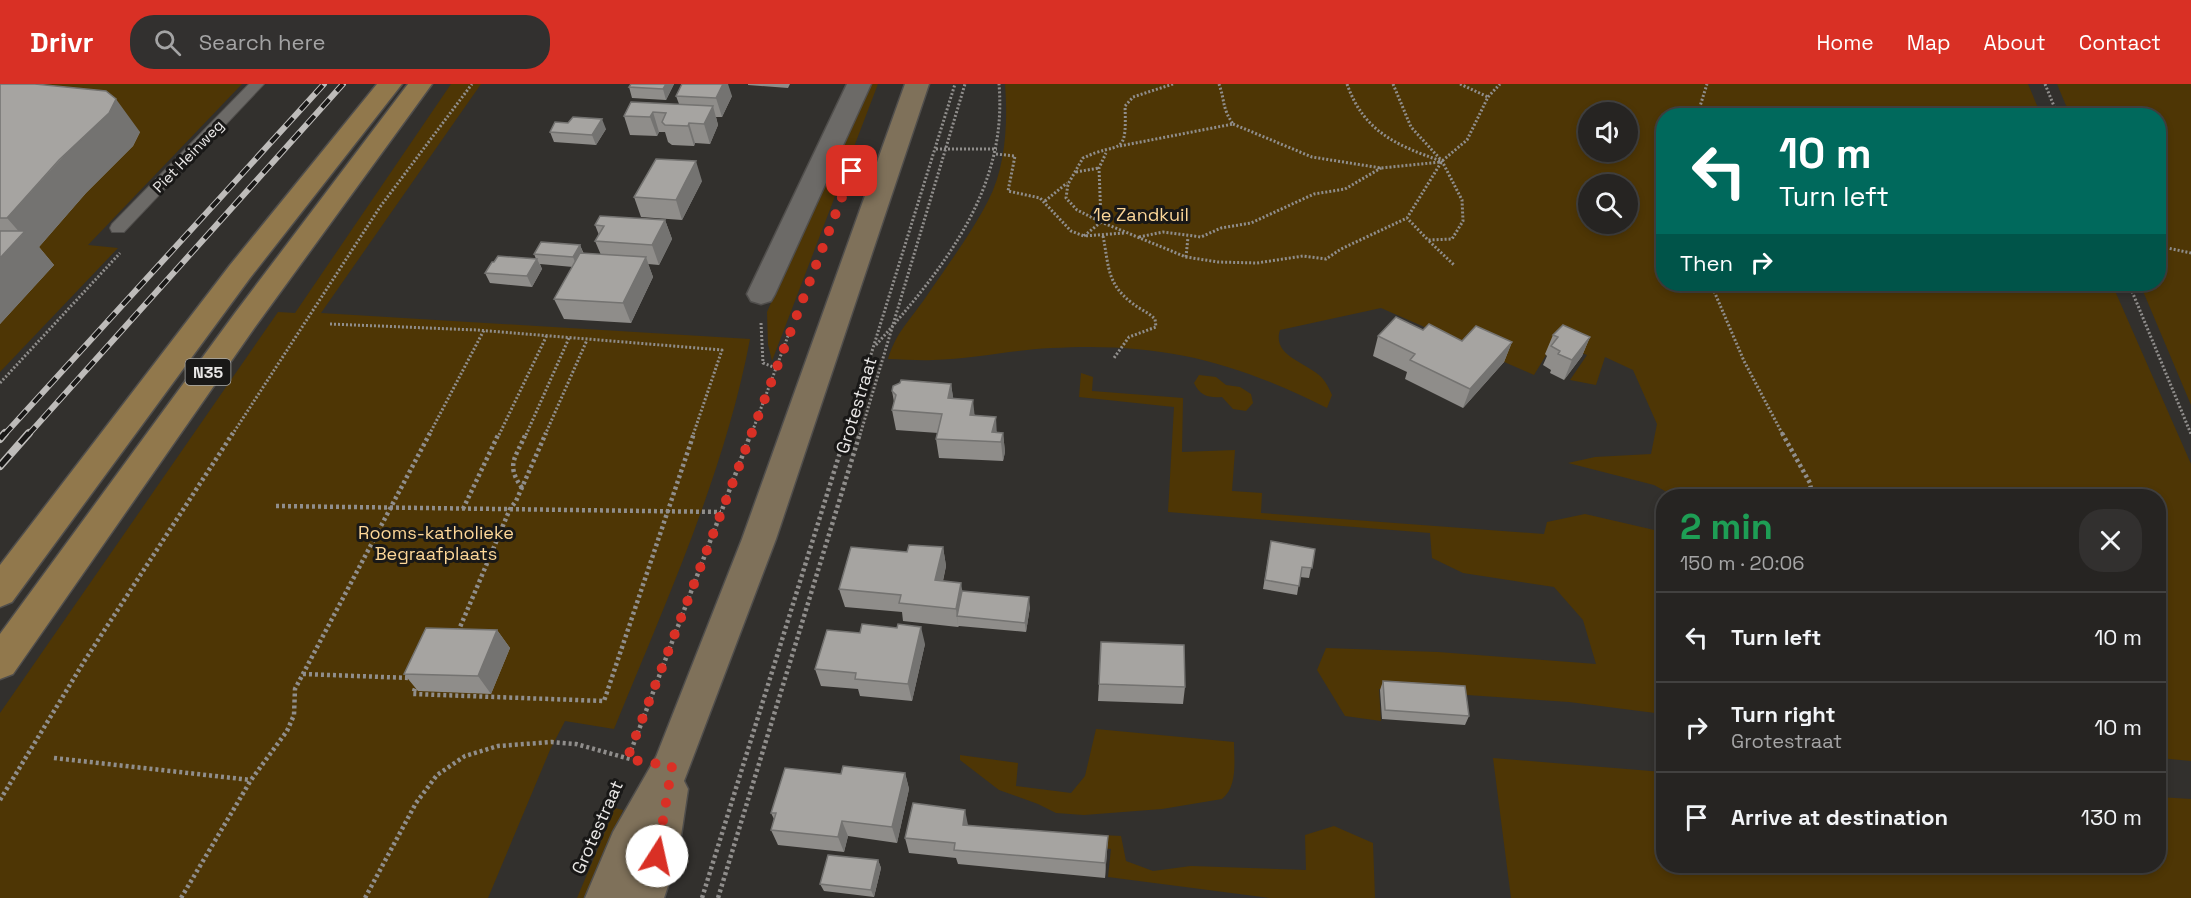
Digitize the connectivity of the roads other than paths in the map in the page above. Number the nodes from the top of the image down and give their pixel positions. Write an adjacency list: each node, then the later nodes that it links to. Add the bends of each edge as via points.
1 (257, 84): 6 (lane, Piet Heinweg)
2 (390, 84): 8 (main road, N35, via 126,422)
3 (420, 84): 9 (main road, N35, via 245,320)
4 (858, 84): 7 (street)
5 (917, 84): 10 (street, Grotestraat, via 759,539)
6 (118, 228)
7 (761, 294)
8 (0, 592)
9 (0, 663)
10 (672, 766): 11 (street, Grotestraat, via 627,846); 12 (street, Grotestraat, via 657,856)
11 (606, 898)
12 (643, 898)

